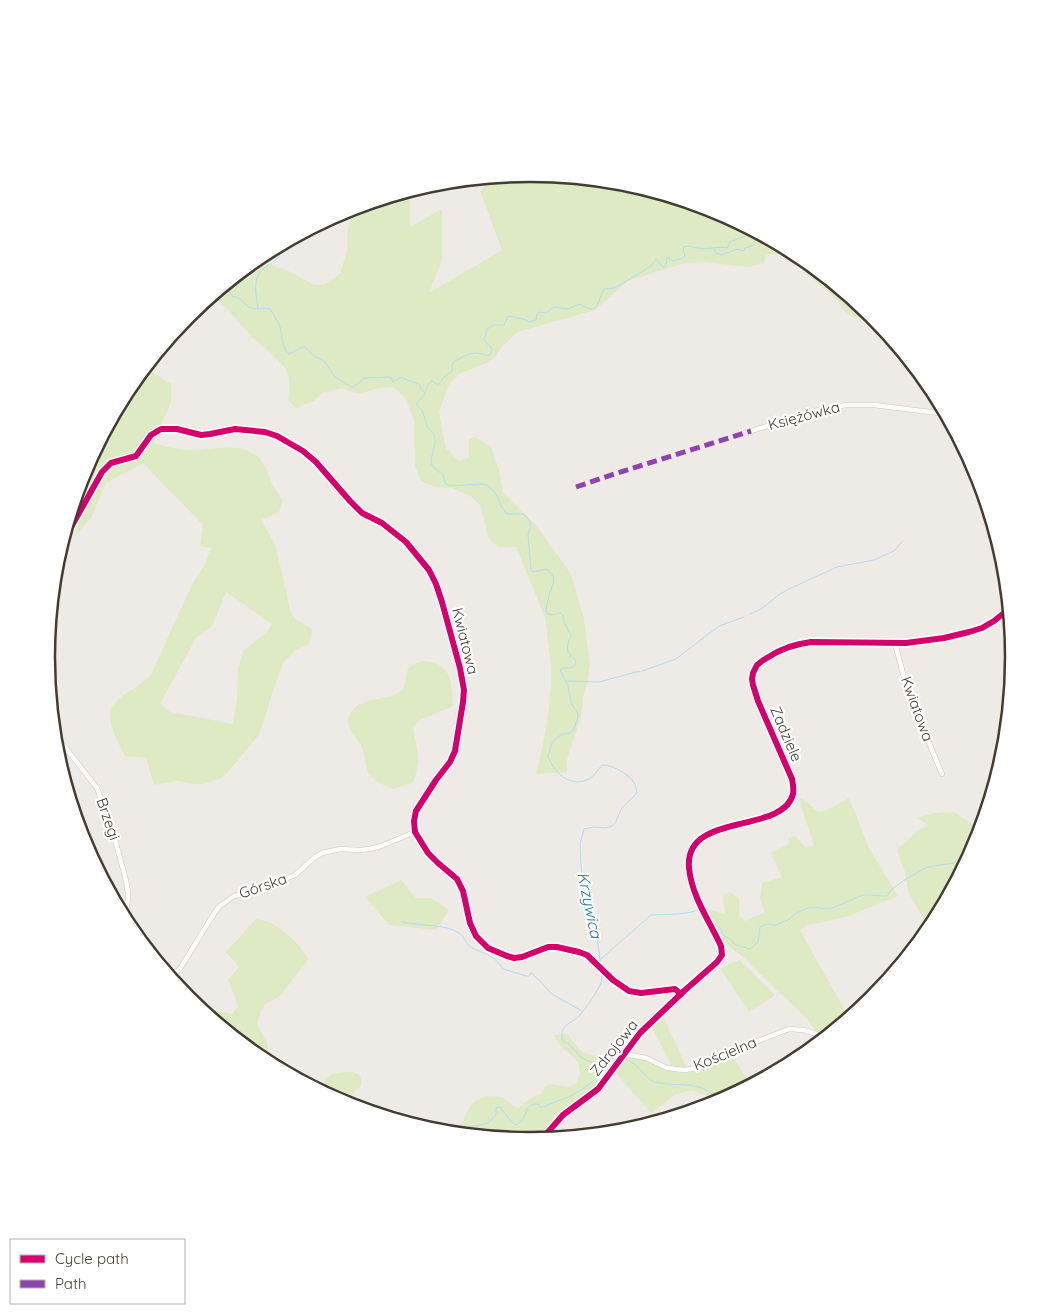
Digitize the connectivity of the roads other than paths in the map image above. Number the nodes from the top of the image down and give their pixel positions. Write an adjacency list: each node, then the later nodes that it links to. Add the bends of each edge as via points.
1 (937, 413): 2 (street, Księżówka, via 846,405)
2 (751, 431)
3 (75, 519): 8 (street, Kwiatowa, via 102,472 111,463 136,456 151,435 161,429 201,435 235,429 265,432 304,451 362,513 382,523 406,542 436,584 464,690 456,751 416,811)
4 (1003, 614): 5 (street, Zadziele, via 982,628 969,632 929,641)
5 (895, 643): 7 (street, Kwiatowa, via 908,693); 11 (street, Zadziele, via 822,641 800,644 777,652 757,666 752,679 792,779 793,795 779,812 711,832 695,846 689,867 695,894 719,940 722,955)
6 (63, 745): 9 (street, Brzegi, via 101,797 127,882)
7 (942, 774)
8 (415, 832): 10 (street, Górska, via 370,849 322,853 295,875 234,896 215,912 182,967); 11 (street, via 428,853 457,879 473,930 488,948 514,958 557,946 587,955 629,990 641,993 675,989)
9 (127, 908)
10 (175, 973)
11 (682, 992): 13 (street, Zdrojowa, via 640,1033)
12 (817, 1035): 13 (street, Kościelna, via 789,1029 685,1070 667,1068 646,1058)
13 (624, 1054): 14 (street, Zdrojowa, via 598,1089 563,1115)
14 (549, 1131)

